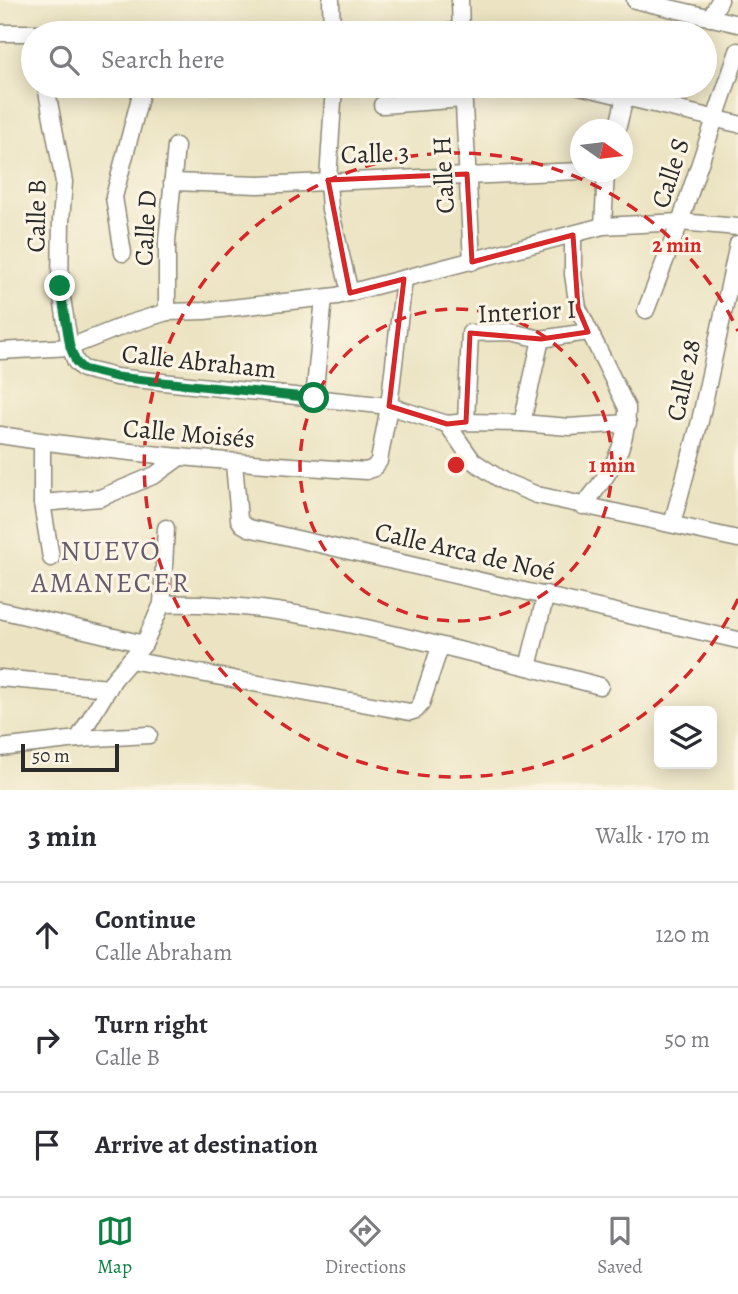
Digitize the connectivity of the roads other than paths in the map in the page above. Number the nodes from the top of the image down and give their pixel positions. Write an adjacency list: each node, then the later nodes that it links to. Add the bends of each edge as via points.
1 (331, 0): 6 (street)
2 (460, 0): 7 (street)
3 (635, 0): 5 (street)
4 (720, 0): 5 (street)
5 (710, 18): 8 (street)
6 (332, 21)
7 (461, 21)
8 (738, 24)
9 (0, 33): 10 (street)
10 (21, 33)
11 (738, 51): 20 (street, Calle S)
12 (48, 98): 43 (street, Calle B, via 64,182 60,286)
13 (140, 98): 34 (street, via 114,197)
14 (333, 98): 26 (street)
15 (426, 98): 19 (street)
16 (463, 98): 25 (street, Calle H)
17 (625, 98): 21 (street)
18 (629, 98): 20 (street)
19 (382, 105)
20 (714, 118): 22 (street); 29 (street, Calle S)
21 (620, 119)
22 (738, 124)
23 (176, 146): 27 (street, Calle D)
24 (570, 171): 25 (street, Calle 3)
25 (467, 174): 26 (street, Calle 3); 35 (street, Calle H)
26 (328, 180): 27 (street, Calle 3, via 258,185); 37 (street, via 330,209)
27 (172, 182): 40 (street, Calle D)
28 (605, 182): 30 (street)
29 (680, 222): 30 (street); 31 (street); 39 (street, Calle S)
30 (603, 226): 32 (street)
31 (738, 227)
32 (573, 235): 35 (street); 41 (street, via 578,308)
33 (738, 244): 57 (street, Calle 28)
34 (123, 253)
35 (472, 262): 36 (street)
36 (404, 279): 37 (street); 46 (street)
37 (350, 293): 38 (street)
38 (324, 298): 40 (street); 45 (street)
39 (646, 310)
40 (167, 312): 43 (street)
41 (588, 332): 42 (street, Interior I); 50 (street, via 627,408)
42 (541, 339): 47 (street, Interior I, via 511,332 470,333); 48 (street)
43 (70, 347): 44 (street); 45 (street, Calle Abraham, via 83,369 98,374)
44 (0, 351)
45 (314, 398): 46 (street, Calle Abraham)
46 (389, 406): 49 (street, Calle Abraham); 54 (street, Calle Moisés, via 379,461 366,471)
47 (466, 422): 48 (street, Calle Abraham); 49 (street, Calle Abraham)
48 (522, 423): 50 (street, Calle Abraham)
49 (447, 424): 56 (street, via 473,461 503,481)
50 (628, 424): 56 (street, via 618,460)
51 (0, 435): 52 (street, Calle Moisés)
52 (42, 442): 53 (street, Calle Moisés); 55 (street)
53 (180, 457): 54 (street, Calle Moisés); 55 (street, via 155,475 100,498)
54 (234, 463): 61 (street, Calle Arca de Noé, via 239,519 248,528)
55 (42, 503): 60 (street)
56 (583, 506): 57 (street)
57 (673, 524): 59 (street)
58 (166, 528): 62 (street)
59 (738, 537)
60 (51, 558)
61 (546, 594): 64 (street, Calle Arca de Noé); 68 (street)
62 (162, 604): 65 (street); 66 (street, via 201,603 299,614)
63 (0, 610): 65 (street)
64 (738, 640)
65 (144, 644): 67 (street)
66 (440, 647): 67 (street, via 421,704 410,712); 68 (street)
67 (130, 660): 71 (street)
68 (528, 667): 70 (street)
69 (0, 678): 71 (street)
70 (600, 685)
71 (108, 688): 73 (street)
72 (149, 735): 73 (street)
73 (78, 739): 74 (street)
74 (0, 747)

